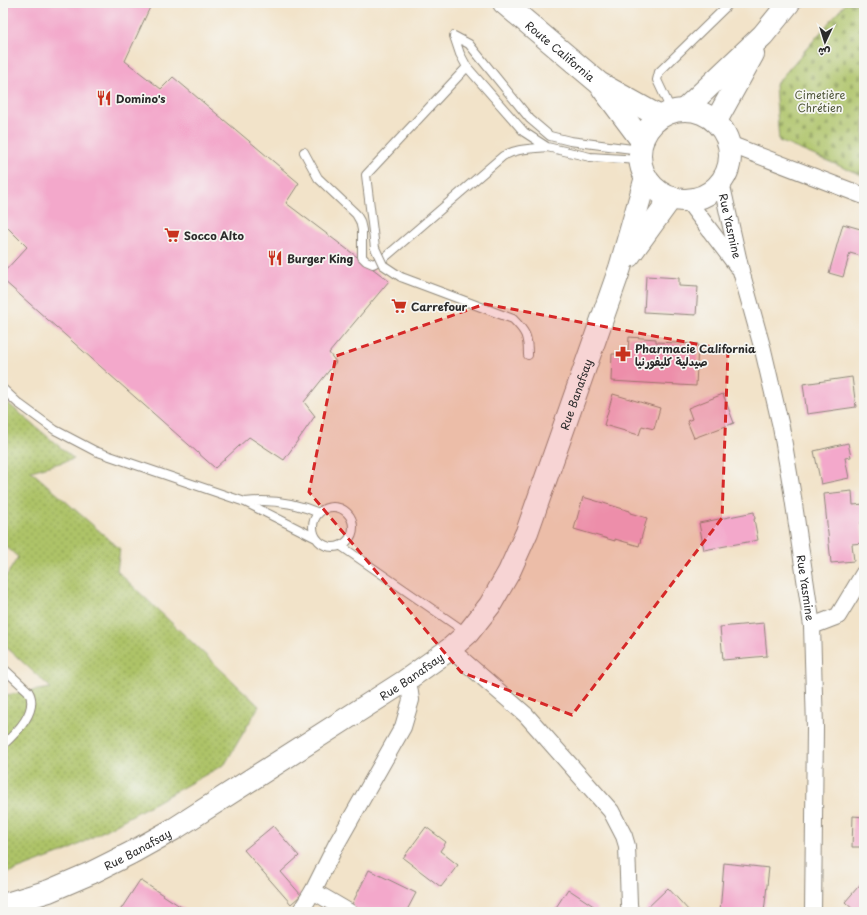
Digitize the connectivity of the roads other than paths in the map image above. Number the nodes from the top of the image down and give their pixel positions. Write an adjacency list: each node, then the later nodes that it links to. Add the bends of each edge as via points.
1 (504, 3): 6 (main road, Route California)
2 (730, 3): 7 (lane, via 659,72 657,80)
3 (789, 3): 4 (main road)
4 (763, 35): 7 (main road); 8 (main road)
5 (467, 67): 10 (lane, via 524,132); 12 (lane, via 454,36 468,44 530,119 550,136); 18 (lane, bridge, via 366,175 375,248 383,264 401,277 513,319 523,329 528,341)
6 (599, 83): 7 (main road, Route California); 12 (main road, Route California)
7 (672, 113): 8 (main road, via 701,112); 12 (main road, via 648,128)
8 (716, 121): 9 (main road)
9 (729, 144): 13 (main road, via 728,170); 14 (street)
10 (548, 147): 11 (lane, via 520,150 503,156 383,259 373,264 366,262 362,257 360,221 356,214 318,178); 12 (lane, via 590,157)
11 (304, 152)
12 (642, 157): 15 (main road, via 657,190); 16 (main road, Rue Banafsay)
13 (721, 182): 15 (main road, via 712,191 700,197); 17 (street, Rue Yasmine)
14 (864, 196)
15 (679, 199): 16 (main road, Rue Banafsay); 17 (street, Rue Yasmine)
16 (620, 268): 26 (main road, Rue Banafsay, via 527,532 509,572 490,605)
17 (741, 271): 25 (street, Rue Yasmine, via 763,350 780,427)
18 (528, 355)
19 (3, 389): 20 (lane, via 55,430 95,451)
20 (245, 502): 21 (lane, via 258,500 302,506); 22 (lane)
21 (319, 513): 22 (lane, via 313,525); 23 (lane, via 332,507 345,511 350,516 353,530 347,542)
22 (316, 538): 23 (lane, via 327,546)
23 (341, 546): 26 (lane)
24 (864, 573): 25 (street, via 838,616)
25 (812, 626): 36 (street, Rue Yasmine, via 815,728)
26 (468, 633): 27 (main road, Rue Banafsay)
27 (450, 649): 29 (main road, Rue Banafsay); 35 (street, via 526,715 611,811 627,846)
28 (3, 668): 30 (lane, via 28,691 32,702 25,720)
29 (405, 681): 31 (street, via 409,686 411,700 403,727); 32 (main road, Rue Banafsay, via 174,829 91,873 49,891)
30 (3, 745)
31 (313, 891): 33 (street); 34 (street)
32 (3, 905)
33 (300, 912)
34 (349, 912)
35 (630, 912)
36 (813, 912)

